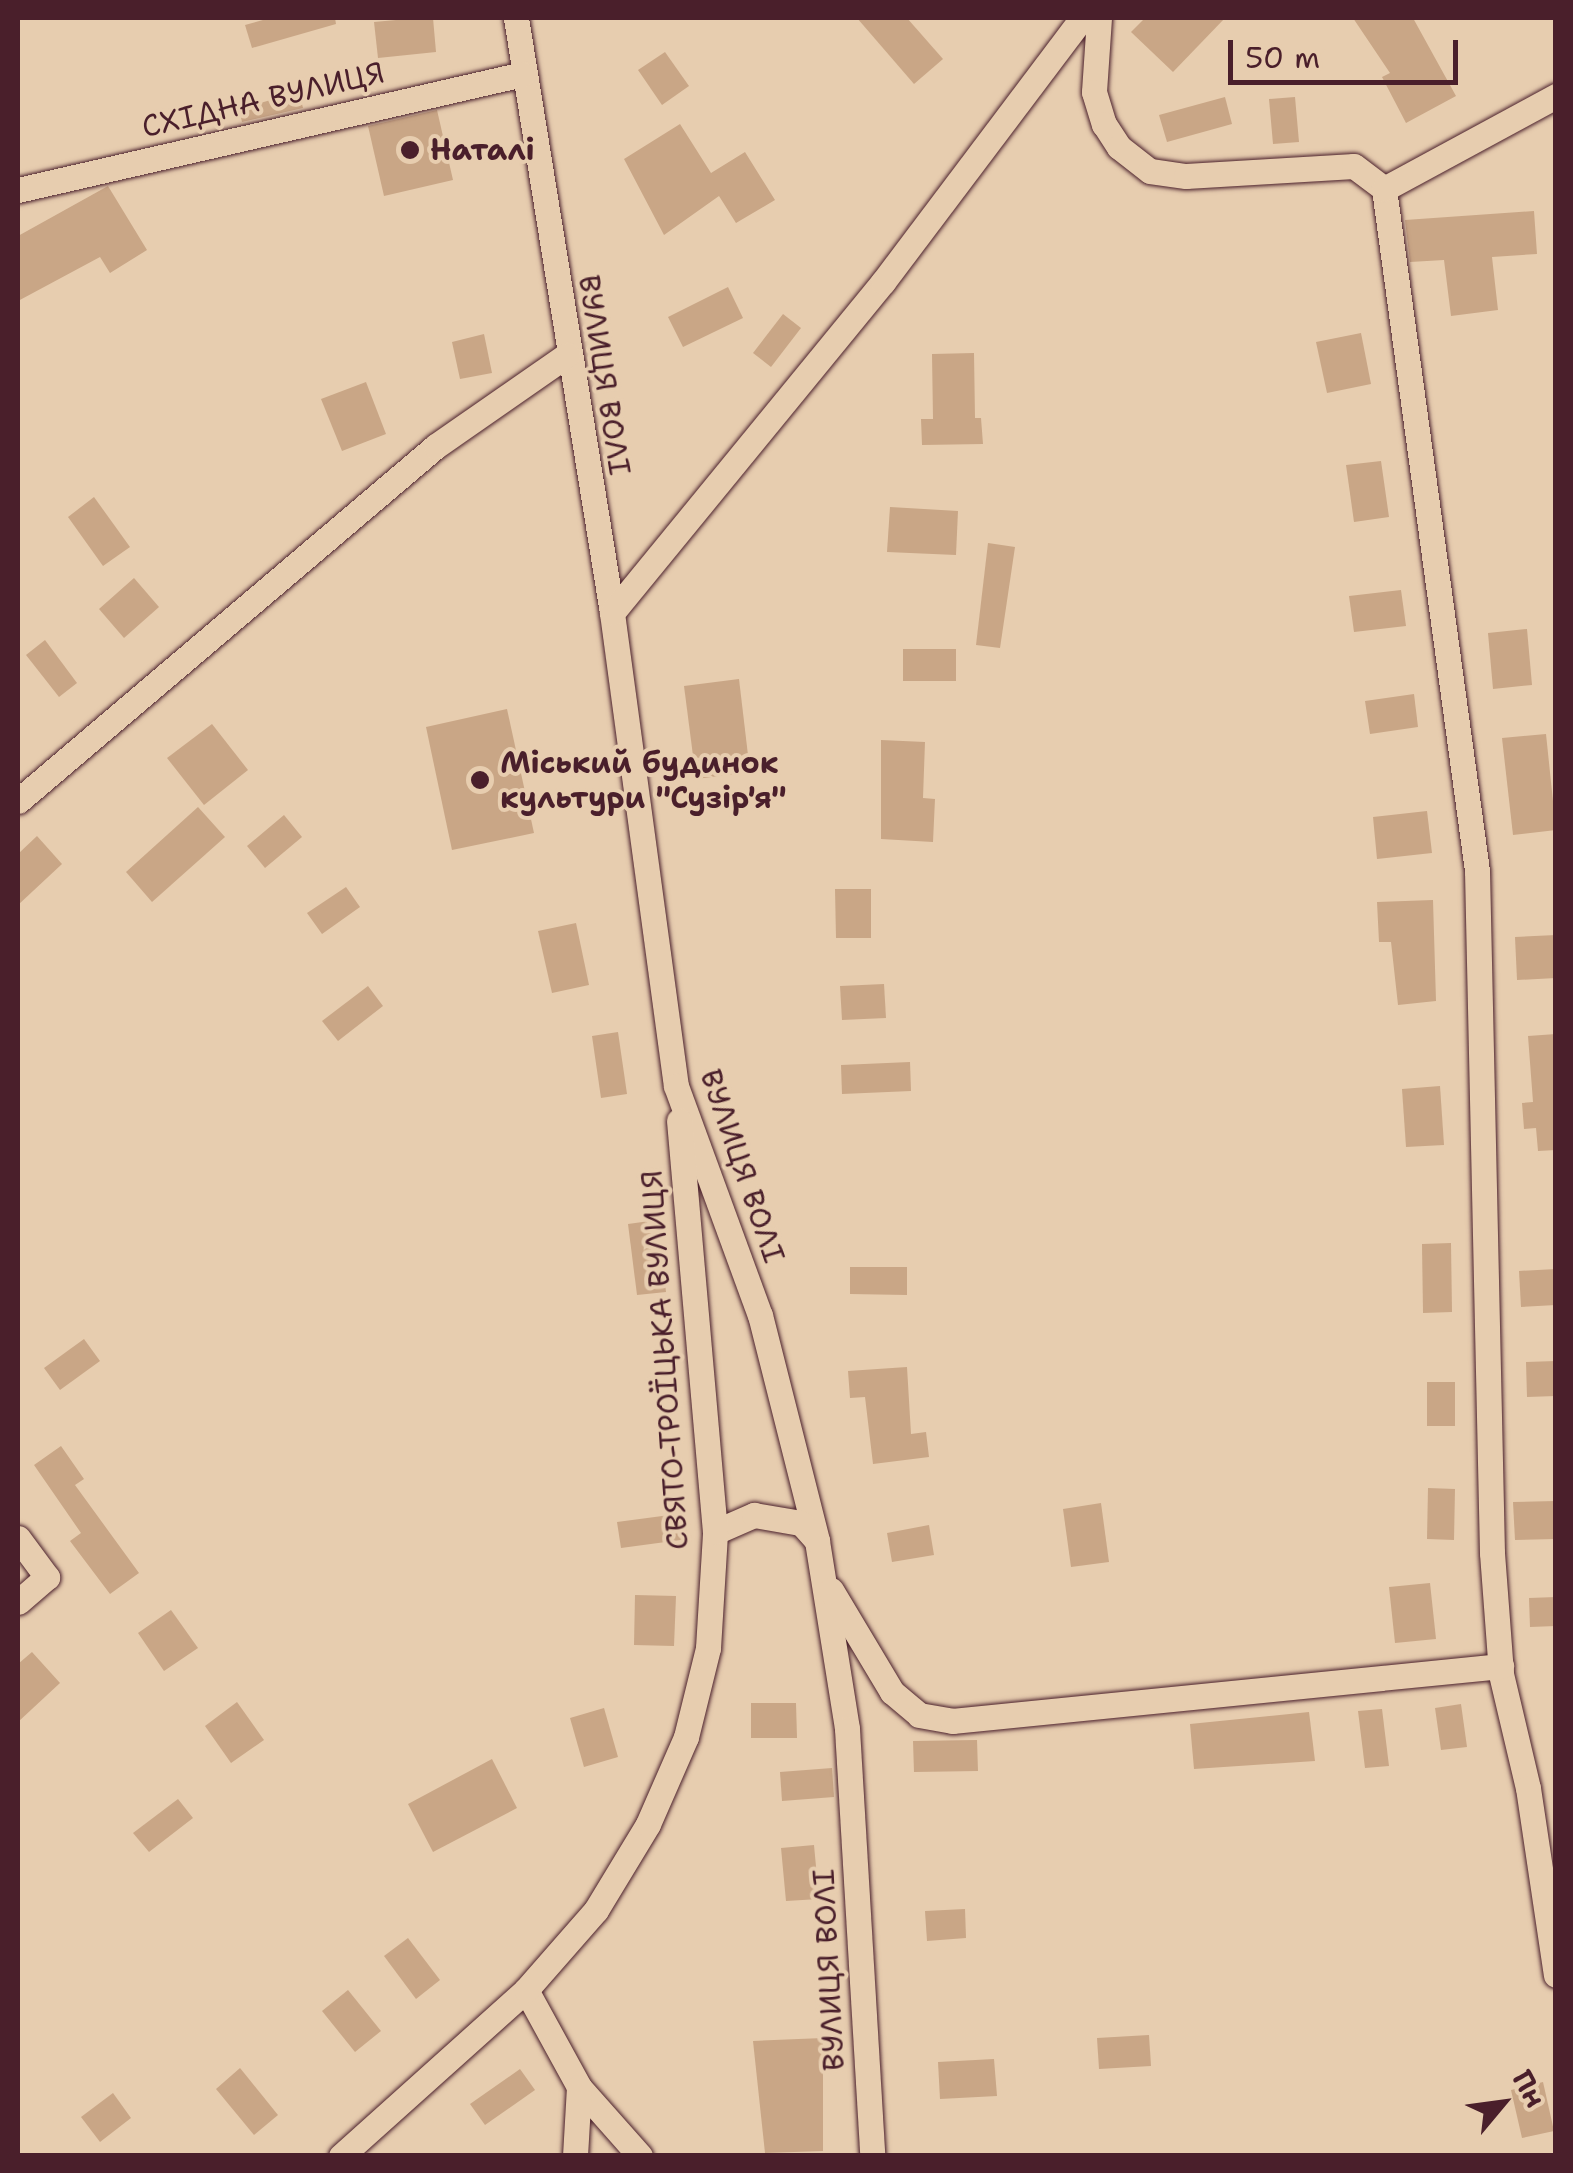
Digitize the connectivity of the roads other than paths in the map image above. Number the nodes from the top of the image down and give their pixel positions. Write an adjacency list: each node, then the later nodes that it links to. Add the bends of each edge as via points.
1 (516, 18): 4 (street, ВУЛИЦЯ ВОЛІ)
2 (1082, 18): 9 (street, via 883,282)
3 (1099, 18): 7 (street, via 1094,92 1104,124 1119,147 1150,172 1186,176 1354,166)
4 (523, 74): 6 (street, СХІДНА ВУЛИЦЯ); 8 (street, ВУЛИЦЯ ВОЛІ)
5 (1556, 96): 7 (street)
6 (18, 190)
7 (1384, 190): 17 (street, via 1477,871 1492,1553)
8 (568, 356): 9 (street, ВУЛИЦЯ ВОЛІ); 10 (street, via 436,446)
9 (612, 613): 11 (street, ВУЛИЦЯ ВОЛІ)
10 (18, 801)
11 (676, 1086): 12 (street, СВЯТО-ТРОЇЦЬКА ВУЛИЦЯ); 14 (street, ВУЛИЦЯ ВОЛІ, via 760,1315)
12 (715, 1532): 14 (street, via 754,1515 800,1522); 19 (street, СВЯТО-ТРОЇЦЬКА ВУЛИЦЯ, via 708,1648 686,1737 648,1824 596,1910)
13 (18, 1538): 16 (street, via 47,1577)
14 (817, 1540): 15 (street, ВУЛИЦЯ ВОЛІ)
15 (823, 1577): 17 (street, via 892,1692 919,1715 952,1721); 24 (street, ВУЛИЦЯ ВОЛІ, via 847,1728)
16 (18, 1602)
17 (1501, 1666): 18 (street, via 1528,1788)
18 (1556, 1975)
19 (526, 1990): 20 (street); 21 (street, СВЯТО-ТРОЇЦЬКА ВУЛИЦЯ)
20 (579, 2087): 22 (street); 23 (street)
21 (342, 2156)
22 (576, 2156)
23 (640, 2156)
24 (872, 2156)

